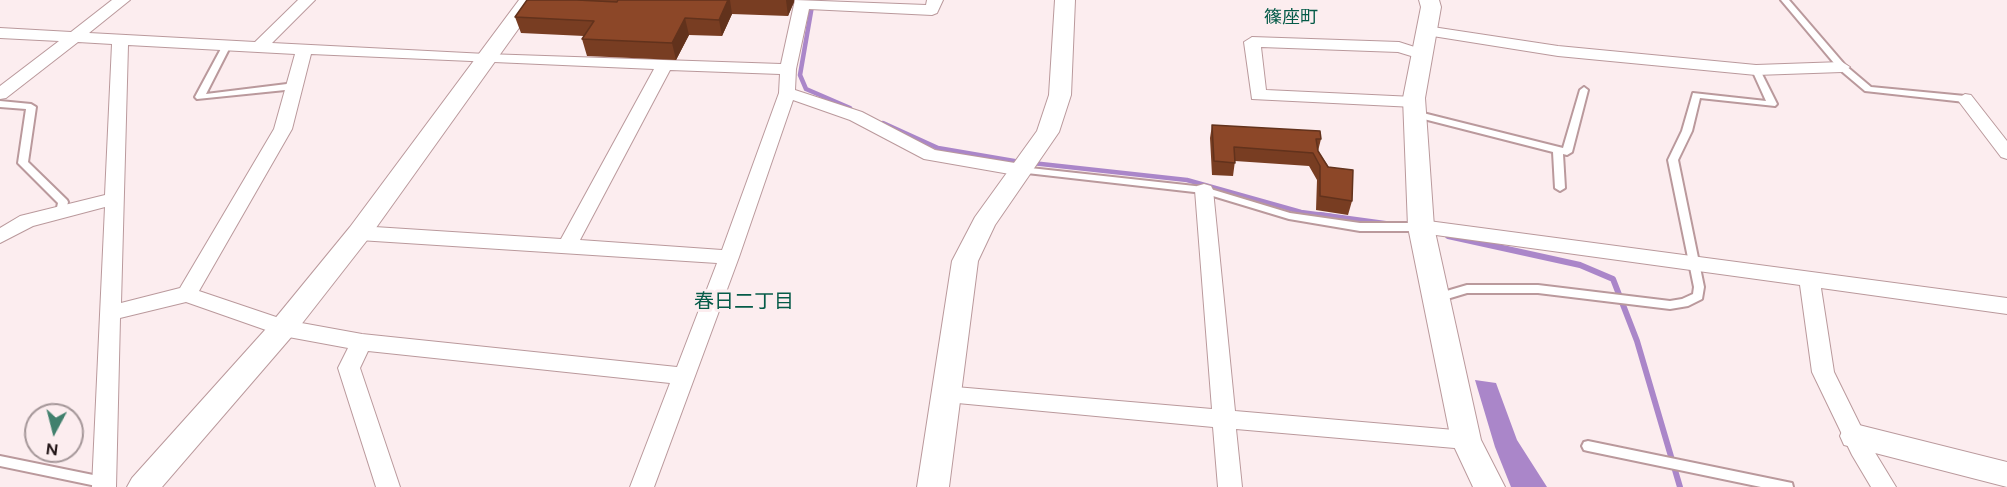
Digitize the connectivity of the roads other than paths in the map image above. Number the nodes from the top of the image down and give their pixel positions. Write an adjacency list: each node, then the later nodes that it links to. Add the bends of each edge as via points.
1 (122, 0): 11 (street)
2 (307, 0): 14 (street)
3 (529, 0): 17 (street)
4 (935, 0): 8 (street, via 932,10)
5 (1065, 0): 31 (street, via 1060,95 1048,132)
6 (1430, 0): 9 (street)
7 (1785, 0): 19 (lane)
8 (802, 2): 20 (street)
9 (1426, 31): 16 (street); 21 (street, via 1558,51)
10 (0, 33): 11 (street)
11 (75, 37): 12 (street); 25 (street)
12 (120, 39): 13 (street); 34 (street)
13 (227, 45): 14 (street); 22 (lane, via 200,97)
14 (259, 47): 15 (street)
15 (304, 49): 17 (street); 22 (street)
16 (1421, 54): 28 (street); 28 (street, via 1399,47 1252,42 1258,95)
17 (486, 59): 18 (street); 37 (street)
18 (665, 65): 20 (street); 39 (street)
19 (1842, 67): 21 (street); 26 (lane, via 1868,89)
20 (788, 69): 24 (street)
21 (1756, 70): 41 (lane, via 1772,104 1695,95 1687,131 1673,160)
22 (295, 86): 43 (street, via 283,129)
23 (1584, 90): 30 (lane, via 1567,152)
24 (787, 93): 31 (street, via 856,116 930,154); 40 (street)
25 (0, 94)
26 (1965, 99): 29 (street)
27 (0, 104): 35 (lane, via 31,106 23,163 63,202)
28 (1414, 108): 30 (lane); 36 (street)
29 (2004, 145)
30 (1558, 149): 32 (lane)
31 (1021, 171): 33 (lane); 50 (street, via 984,223 965,261)
32 (1560, 188)
33 (1204, 190): 36 (lane, via 1289,216 1360,226); 51 (street)
34 (114, 199): 35 (street); 46 (street)
35 (61, 212): 38 (street, via 27,221)
36 (1421, 227): 41 (street); 44 (street)
37 (359, 233): 39 (street); 47 (street)
38 (0, 236)
39 (566, 248): 40 (street)
40 (729, 257): 49 (street)
41 (1693, 265): 42 (street); 44 (lane, via 1698,296 1670,305 1538,289 1467,290)
42 (1810, 281): 45 (street); 52 (street, via 1823,372)
43 (187, 294): 46 (street); 47 (street)
44 (1436, 298): 53 (street)
45 (2007, 306)
46 (111, 314): 57 (street)
47 (283, 328): 48 (street); 58 (street)
48 (362, 342): 49 (street); 59 (street, via 349,368)
49 (682, 376): 60 (street)
50 (944, 395): 51 (street); 61 (street)
51 (1224, 419): 53 (street); 62 (street)
52 (1855, 436): 56 (street); 65 (street)
53 (1466, 440): 63 (street)
54 (1588, 446): 64 (lane)
55 (0, 461): 57 (lane)
56 (2007, 475)
57 (104, 484)
58 (143, 487)
59 (388, 487)
60 (642, 487)
61 (933, 487)
62 (1230, 487)
63 (1489, 487)
64 (1787, 487)
65 (1884, 487)

